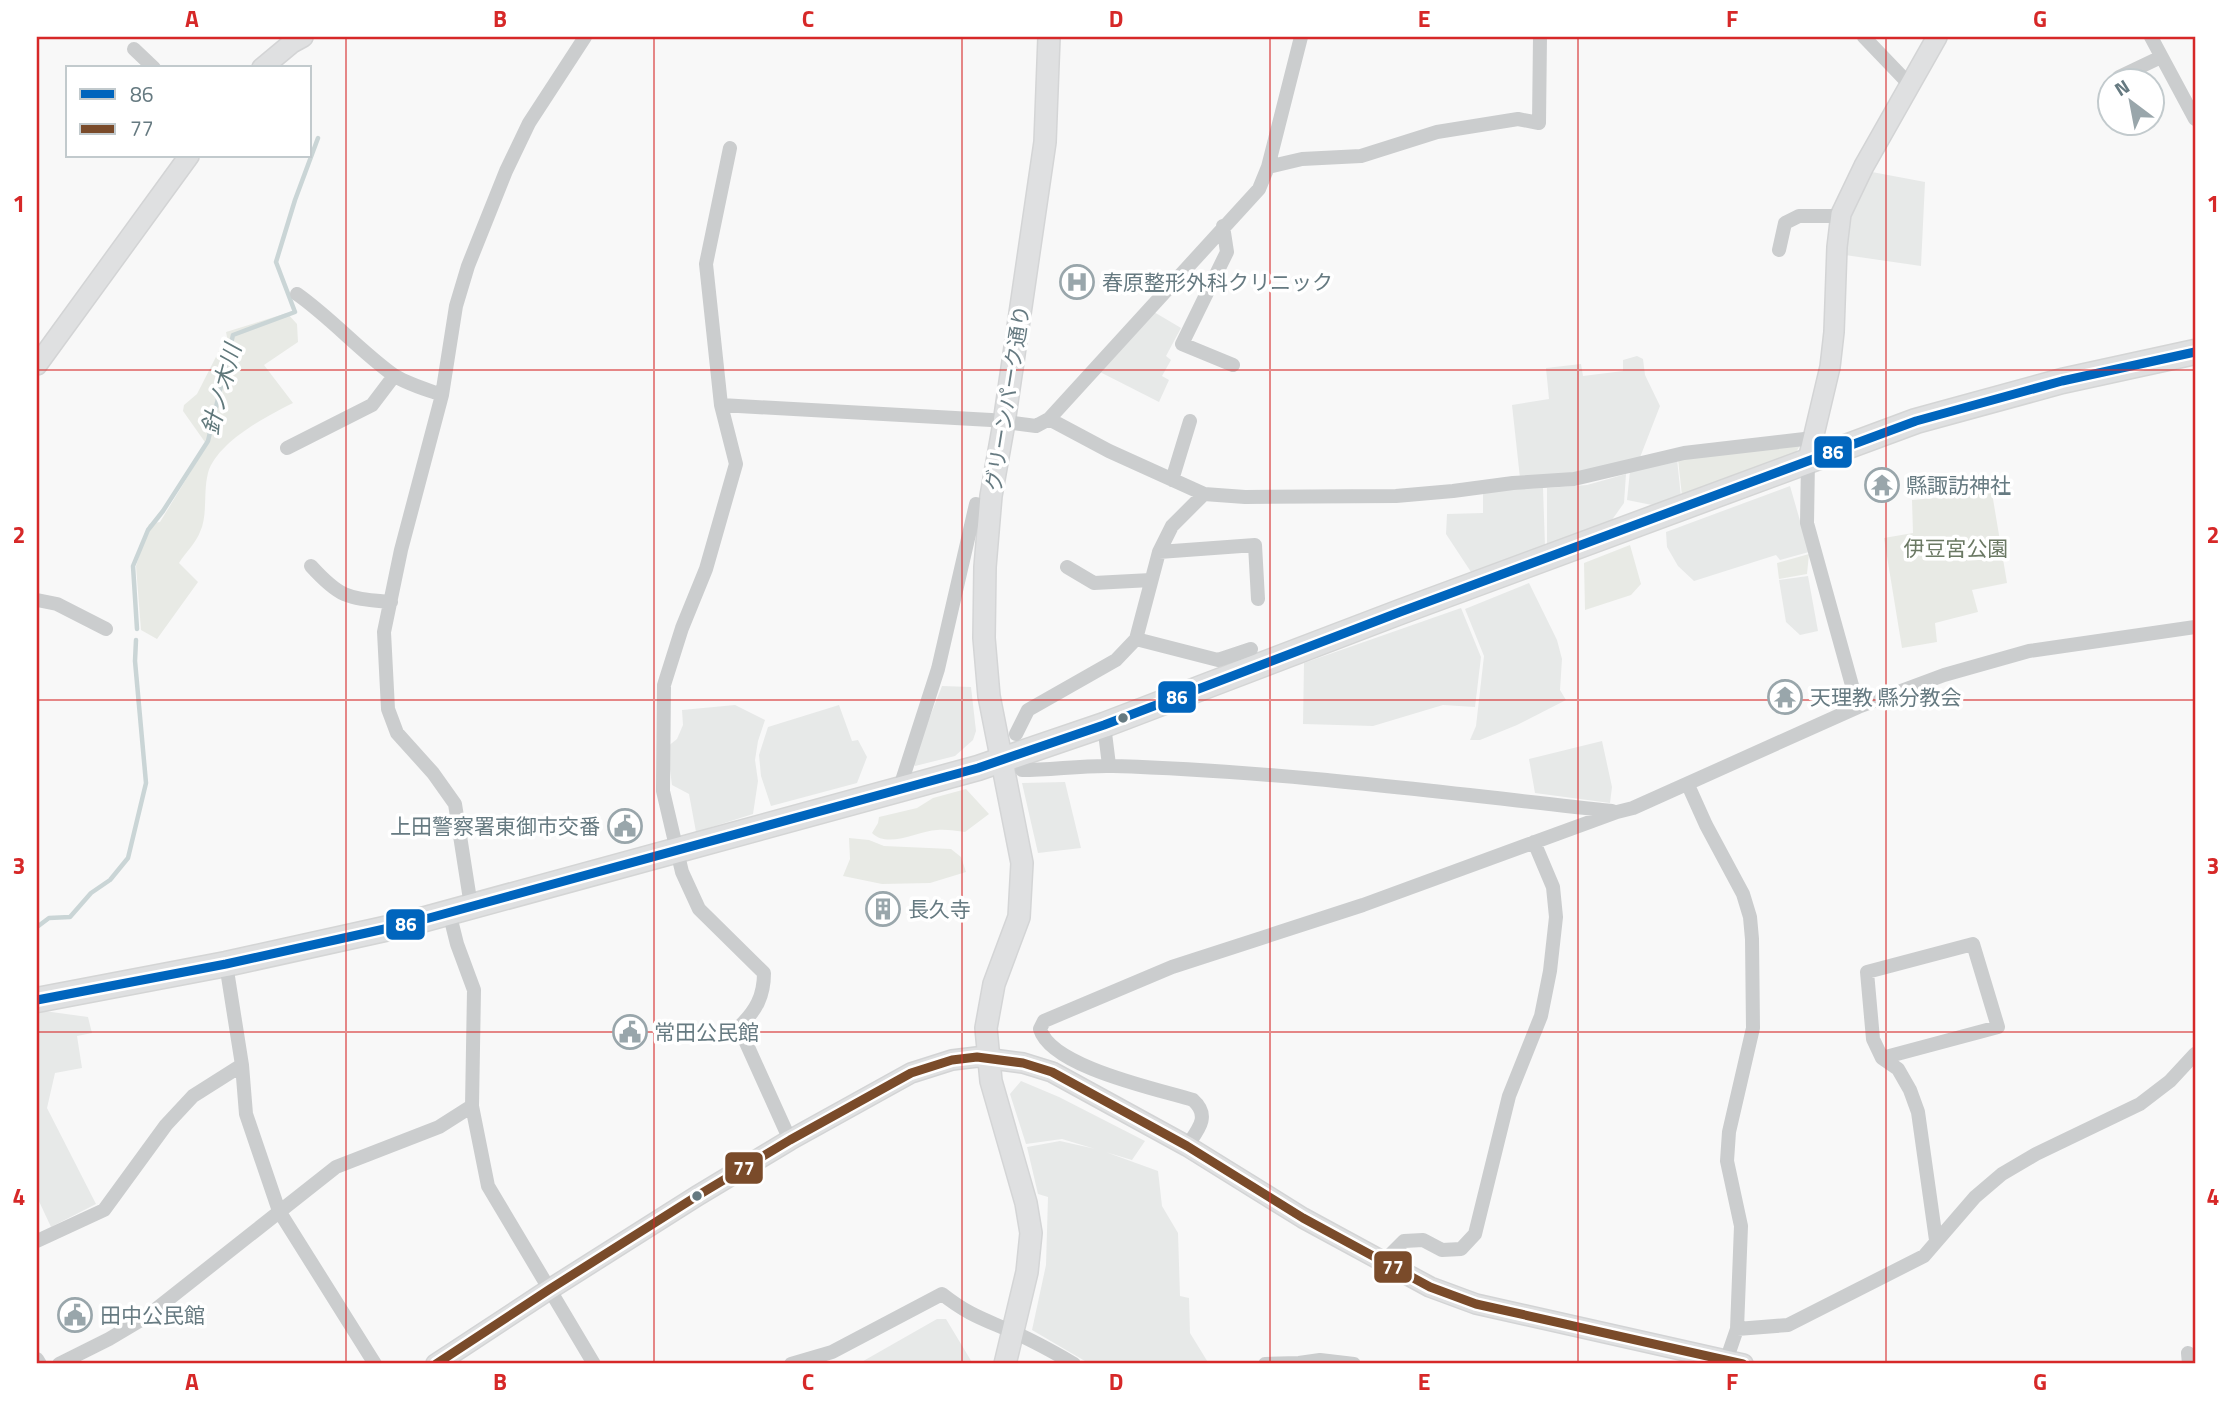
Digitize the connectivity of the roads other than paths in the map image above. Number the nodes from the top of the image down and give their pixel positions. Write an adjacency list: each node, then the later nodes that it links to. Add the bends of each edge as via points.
1 (303, 37): 12 (main road)
2 (585, 37): 27 (street, via 529,124 506,171 456,306)
3 (1049, 37): 31 (main road, グリーンパーク通り, via 1045,142)
4 (1301, 37): 18 (street)
5 (1540, 37): 18 (street, via 1539,123 1518,119 1437,132 1361,156 1302,159)
6 (1864, 37): 14 (street)
7 (1937, 37): 14 (main road)
8 (2151, 37): 10 (street)
9 (134, 49): 11 (street)
10 (2161, 57): 13 (street); 15 (street)
11 (152, 66)
12 (264, 66)
13 (2142, 66)
14 (1910, 85): 19 (main road)
15 (2195, 119)
16 (730, 148): 28 (street, via 706,264)
17 (188, 158): 24 (main road)
18 (1268, 167): 20 (street, via 1259,189)
19 (1841, 216): 21 (street, via 1799,216 1785,223); 33 (main road, via 1828,379)
20 (1223, 226): 25 (street, via 1227,252 1182,344); 29 (street)
21 (1779, 250)
22 (297, 294): 26 (street)
23 (2195, 352): 33 (highway, via 2062,381)
24 (37, 365)
25 (1233, 365)
26 (394, 376): 27 (street); 32 (street, via 372,405)
27 (442, 395): 45 (street)
28 (721, 405): 31 (street); 59 (street, via 736,464 706,569 663,685 663,791)
29 (1049, 419): 31 (street, via 1036,426); 34 (street)
30 (1191, 421): 34 (street)
31 (1004, 423): 36 (main road, グリーンパーク通り)
32 (286, 448)
33 (1811, 449): 35 (street, via 1684,453 1574,479 1396,496); 50 (street, via 1807,523); 51 (highway)
34 (1172, 480): 35 (street)
35 (1204, 494): 37 (street, via 1172,526)
36 (991, 507): 39 (street, via 976,504); 40 (main road, グリーンパーク通り)
37 (1159, 552): 42 (street); 43 (street, via 1255,545)
38 (311, 566): 45 (street, via 329,586 351,598)
39 (962, 566): 40 (street); 56 (street, via 938,669)
40 (985, 567): 53 (main road, グリーンパーク通り, via 989,696)
41 (1067, 567): 42 (street, via 1094,583)
42 (1151, 580): 48 (street)
43 (1258, 599)
44 (37, 600): 47 (street, via 57,604)
45 (390, 602): 60 (street, via 384,632 388,709 397,733 455,804)
46 (2195, 626): 50 (street, via 2029,651 1944,675)
47 (106, 629)
48 (1136, 639): 49 (street, via 1218,660); 52 (street, via 1116,660 1028,710)
49 (1251, 649)
50 (1858, 707): 55 (street)
51 (1104, 725): 53 (highway); 54 (street)
52 (1016, 734)
53 (1012, 765): 54 (street); 56 (highway); 64 (main road, グリーンパーク通り, via 1022,886 1015,932 989,1004)
54 (1109, 765): 57 (street, via 1343,782)
55 (1688, 785): 57 (street); 75 (street, via 1743,894 1752,939 1753,1028 1729,1132 1727,1161 1741,1226)
56 (899, 790): 59 (highway)
57 (1616, 812): 58 (street)
58 (1534, 842): 69 (street, via 1363,905 1172,967 1044,1021 1041,1034 1053,1049 1098,1072 1193,1100 1203,1118); 73 (street, via 1553,887 1556,918 1550,971 1541,1016 1509,1096 1475,1234 1461,1249 1442,1250 1423,1240 1404,1241)
59 (678, 851): 60 (highway); 68 (street, via 682,872 699,908 764,973 756,1008 739,1027)
60 (460, 909): 61 (highway); 67 (street, via 457,944 474,990)
61 (226, 964): 62 (highway); 66 (street)
62 (37, 1000)
63 (2195, 1054): 71 (street, via 2140,1104 2001,1174)
64 (987, 1057): 68 (main road, via 953,1060 911,1073); 69 (main road, via 1052,1072); 76 (main road, グリーンパーク通り, via 1030,1219 1030,1256)
65 (1882, 1058): 65 (street, via 1873,1039 1867,971 1973,944 1998,1027); 71 (street, via 1898,1069 1918,1112)
66 (242, 1065): 70 (street, via 246,1114); 72 (street, via 193,1096 104,1210)
67 (472, 1106): 70 (street, via 439,1127 336,1167); 74 (street, via 488,1186)
68 (790, 1140): 74 (main road)
69 (1187, 1146): 73 (main road)
70 (279, 1210): 80 (street, via 146,1317); 81 (street)
71 (1936, 1240): 75 (street, via 1924,1256 1788,1325)
72 (37, 1241)
73 (1382, 1263): 78 (main road, via 1476,1304)
74 (550, 1289): 82 (main road); 83 (street)
75 (1737, 1329): 78 (street)
76 (1014, 1332): 84 (street, via 982,1321 942,1294 832,1352); 85 (main road, グリーンパーク通り); 86 (street)
77 (37, 1359): 79 (street)
78 (1722, 1362)
79 (40, 1364)
80 (59, 1364)
81 (375, 1364)
82 (436, 1364)
83 (594, 1364)
84 (790, 1364)
85 (1005, 1364)
86 (1074, 1364)
87 (1265, 1364): 88 (street, via 1321,1360)
88 (1354, 1364)

